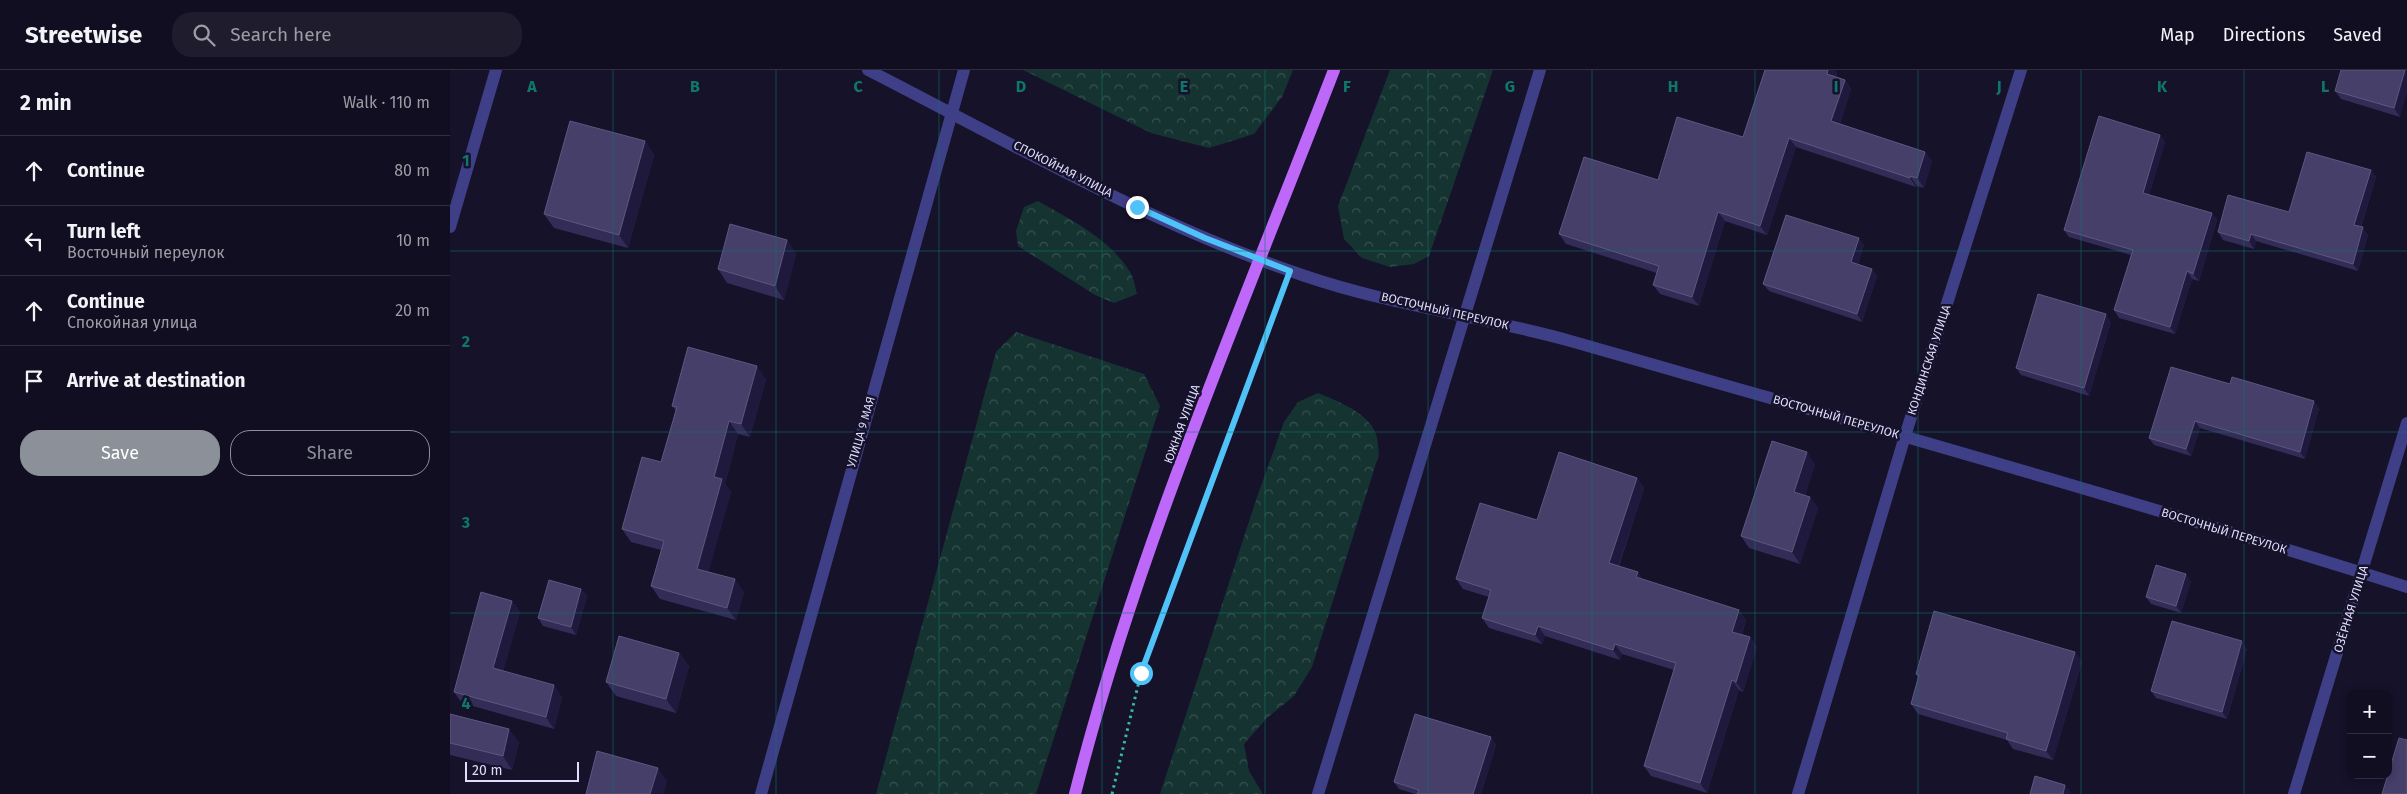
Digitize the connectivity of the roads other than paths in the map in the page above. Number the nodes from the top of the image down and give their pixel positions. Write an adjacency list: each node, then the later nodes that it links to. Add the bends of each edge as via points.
1 (496, 70): 8 (street)
2 (868, 70): 7 (street, СПОКОЙНАЯ УЛИЦА)
3 (964, 70): 7 (street, УЛИЦА 9 МАЯ)
4 (1334, 70): 9 (main road, ЮЖНАЯ УЛИЦА)
5 (1540, 70): 10 (street)
6 (2021, 70): 12 (street, КОНДИНСКАЯ УЛИЦА)
7 (950, 112): 9 (street, СПОКОЙНАЯ УЛИЦА, via 1137,207); 15 (street, УЛИЦА 9 МАЯ)
8 (450, 227)
9 (1261, 260): 10 (street, ВОСТОЧНЫЙ ПЕРЕУЛОК, via 1339,287); 16 (main road, ЮЖНАЯ УЛИЦА, via 1211,384 1132,600)
10 (1464, 315): 12 (street, ВОСТОЧНЫЙ ПЕРЕУЛОК, via 1526,329); 17 (street)
11 (2407, 423): 13 (street, ОЗЁРНАЯ УЛИЦА)
12 (1905, 436): 13 (street, ВОСТОЧНЫЙ ПЕРЕУЛОК); 18 (street, КОНДИНСКАЯ УЛИЦА)
13 (2362, 573): 14 (street, ВОСТОЧНЫЙ ПЕРЕУЛОК); 19 (street, ОЗЁРНАЯ УЛИЦА)
14 (2407, 587)
15 (760, 794)
16 (1075, 794)
17 (1318, 794)
18 (1798, 794)
19 (2294, 794)

